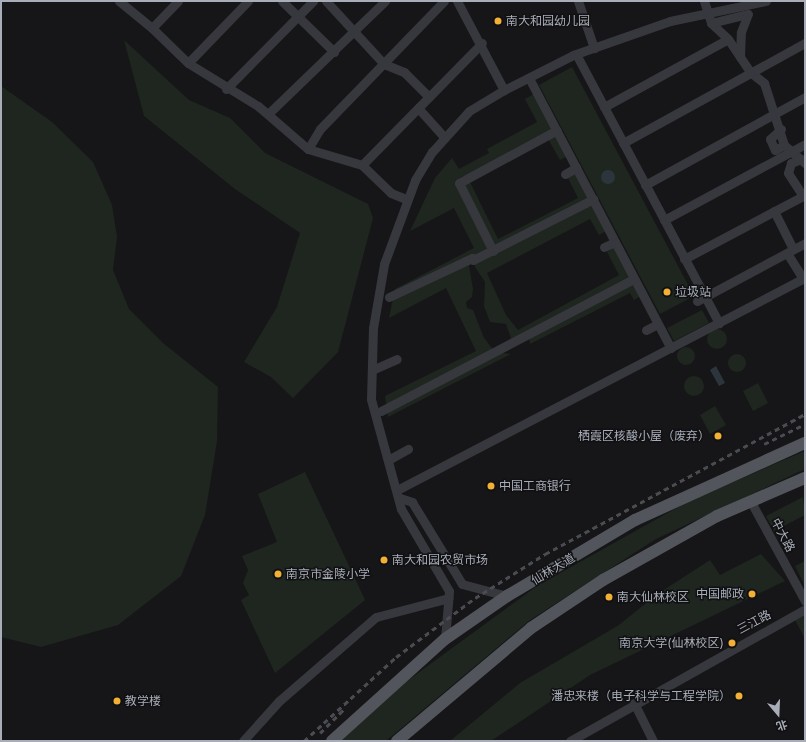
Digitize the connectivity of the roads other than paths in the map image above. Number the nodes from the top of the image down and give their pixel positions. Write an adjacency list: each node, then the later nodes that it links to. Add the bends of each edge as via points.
1 (119, 1): 16 (street)
2 (178, 1): 16 (street)
3 (248, 1): 25 (street)
4 (282, 1): 14 (street)
5 (313, 1): 14 (street)
6 (326, 1): 17 (street)
7 (385, 1): 17 (street)
8 (444, 1): 26 (street)
9 (457, 1): 19 (street)
10 (578, 1): 21 (street)
11 (704, 1): 13 (street)
12 (766, 1): 13 (street)
13 (708, 14): 15 (street); 21 (street, via 670,21)
14 (298, 16): 22 (street); 29 (street)
15 (711, 23): 18 (street); 24 (street, via 748,14 741,32)
16 (152, 28): 25 (street)
17 (353, 33): 22 (street); 26 (street)
18 (728, 39): 24 (street); 33 (street)
19 (482, 43): 30 (street); 31 (street)
20 (805, 43): 27 (street)
21 (594, 48): 23 (street)
22 (334, 52): 35 (street)
23 (576, 54): 28 (street); 33 (street)
24 (740, 58): 27 (street)
25 (188, 63): 29 (street)
26 (384, 64): 31 (street, via 404,72); 43 (street, via 320,129)
27 (750, 72): 36 (street, via 764,83); 40 (street)
28 (529, 78): 30 (street); 38 (street)
29 (226, 88): 35 (street)
30 (504, 90): 39 (street, via 469,111)
31 (429, 97): 34 (street)
32 (805, 98): 36 (street)
33 (604, 107): 40 (street)
34 (418, 108): 39 (street); 45 (street)
35 (268, 114): 43 (street)
36 (774, 114): 37 (street); 48 (street)
37 (781, 129): 42 (street); 42 (street, via 770,139 774,150)
38 (557, 130): 46 (street); 57 (street, via 459,182)
39 (445, 138): 50 (street, via 426,162)
40 (623, 143): 48 (street)
41 (805, 144): 44 (street)
42 (784, 145): 44 (street)
43 (308, 149): 45 (street)
44 (800, 156): 49 (street, via 791,164 788,173); 53 (street)
45 (362, 165): 50 (street, via 391,193)
46 (576, 168): 47 (street); 51 (street)
47 (565, 174)
48 (645, 184): 53 (street)
49 (804, 195): 52 (street)
50 (406, 199): 69 (street, via 384,264 373,328)
51 (592, 199): 54 (street); 57 (street)
52 (774, 211): 58 (street); 59 (street)
53 (664, 220): 59 (street)
54 (615, 242): 56 (street); 60 (street)
55 (805, 243): 58 (street)
56 (604, 247)
57 (492, 250): 62 (street)
58 (790, 251): 61 (street); 63 (street)
59 (684, 259): 63 (street)
60 (634, 279): 65 (street); 70 (street)
61 (804, 279): 64 (street)
62 (390, 297)
63 (701, 299): 64 (street)
64 (718, 323): 67 (street)
65 (658, 324): 66 (street); 67 (street)
66 (646, 330)
67 (671, 348): 75 (street)
68 (397, 359): 69 (street)
69 (372, 370): 73 (street, via 374,415)
70 (381, 411)
71 (805, 443): 77 (main road, 仙林大道, via 636,520)
72 (408, 449): 73 (street)
73 (388, 460): 75 (street)
74 (805, 478): 76 (main road)
75 (399, 494): 77 (street, via 412,502 462,584); 78 (street, via 401,509 449,591)
76 (751, 502): 79 (street, 中大路); 85 (main road, via 657,548 532,627)
77 (507, 596): 81 (main road, 仙林大道)
78 (449, 598): 81 (street); 83 (street, via 376,617 279,701)
79 (805, 601)
80 (805, 609): 82 (street, 三江路)
81 (445, 639): 84 (main road, 仙林大道)
82 (634, 703): 86 (street, 三江路); 87 (street)
83 (243, 741)
84 (332, 741)
85 (397, 741)
86 (570, 741)
87 (653, 741)

